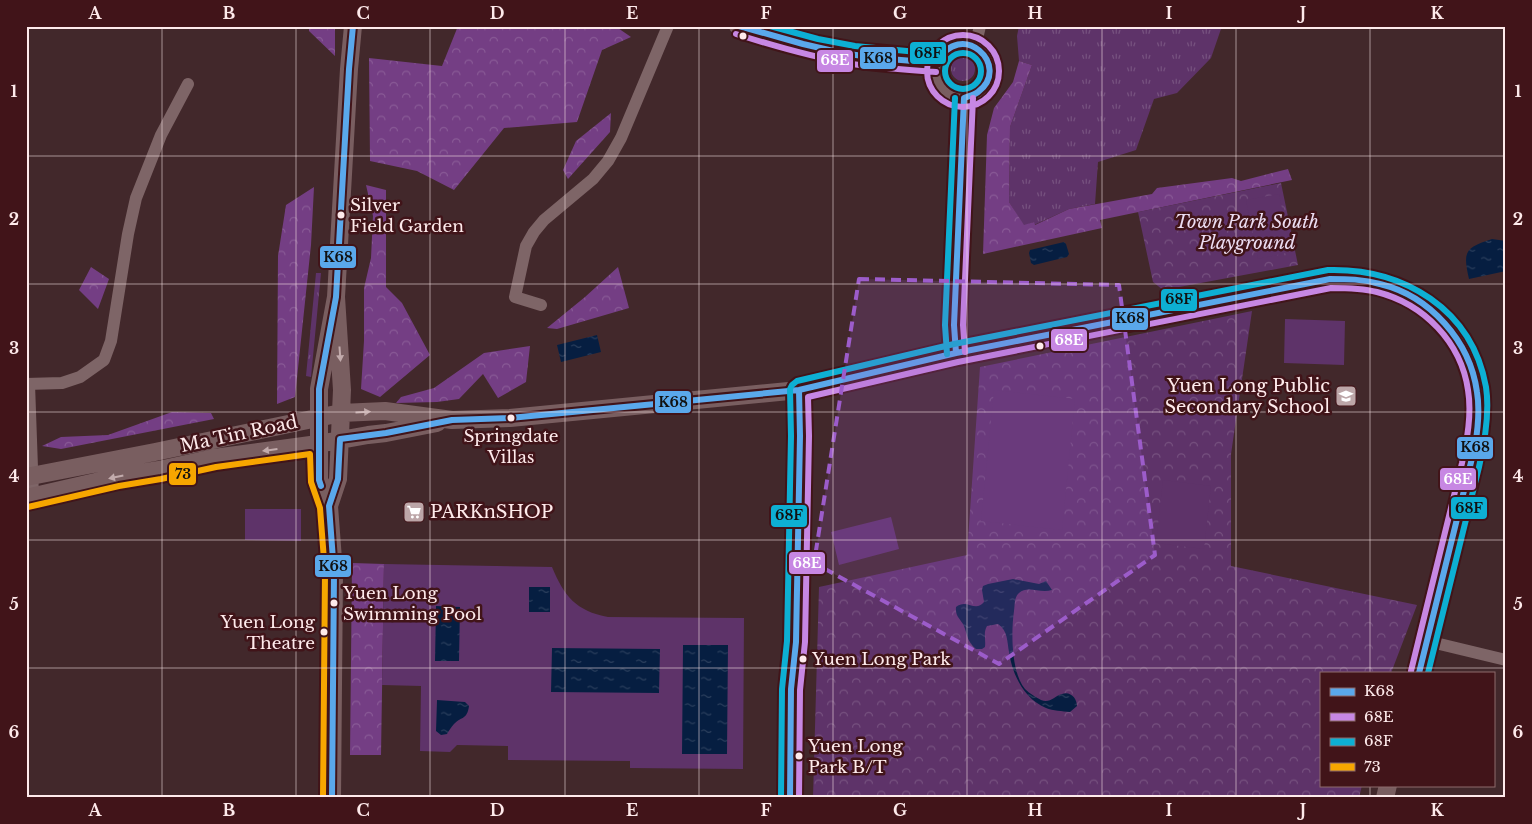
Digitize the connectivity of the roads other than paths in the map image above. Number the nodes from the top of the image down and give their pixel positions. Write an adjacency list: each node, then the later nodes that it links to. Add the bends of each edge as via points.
1 (353, 26): 9 (street)
2 (668, 26): 10 (street, via 621,138 608,161 544,220 526,246 515,297)
3 (738, 26): 6 (street, via 842,53)
4 (980, 26): 5 (street)
5 (975, 47): 6 (street, via 966,44 954,46 942,54); 8 (street, via 985,55 990,74 982,90)
6 (937, 63): 8 (street, via 936,76 942,89 954,97)
7 (188, 84): 12 (street, via 161,135 136,198 111,341 104,360 80,377 62,382)
8 (964, 98): 11 (street, via 954,325)
9 (336, 297): 14 (street, one-way to 14); 15 (street, via 320,375)
10 (541, 306)
11 (956, 353): 13 (street, Ma Tin Road); 22 (street, Ma Tin Road, via 1330,279 1352,278 1379,283 1416,298 1444,321 1460,343 1477,387 1478,402 1475,446)
12 (28, 384): 19 (street)
13 (799, 390): 16 (street, Ma Tin Road, via 510,418); 26 (street, via 796,642 791,689)
14 (341, 413): 15 (street, Ma Tin Road); 16 (street, Ma Tin Road, one-way to 16, via 385,411); 17 (street)
15 (318, 417): 18 (street); 19 (street, Ma Tin Road)
16 (452, 420): 17 (street, Ma Tin Road)
17 (340, 439): 18 (street, Ma Tin Road); 21 (street, via 338,480)
18 (318, 444): 20 (street, Ma Tin Road, one-way to 20, via 214,458 117,476); 21 (street, via 319,480)
19 (29, 476): 20 (street)
20 (30, 497)
21 (329, 506): 25 (street, via 334,574)
22 (1427, 641): 23 (street); 24 (street, Ma Tin Road)
23 (1506, 660)
24 (1419, 672)
25 (332, 798)
26 (790, 798)

